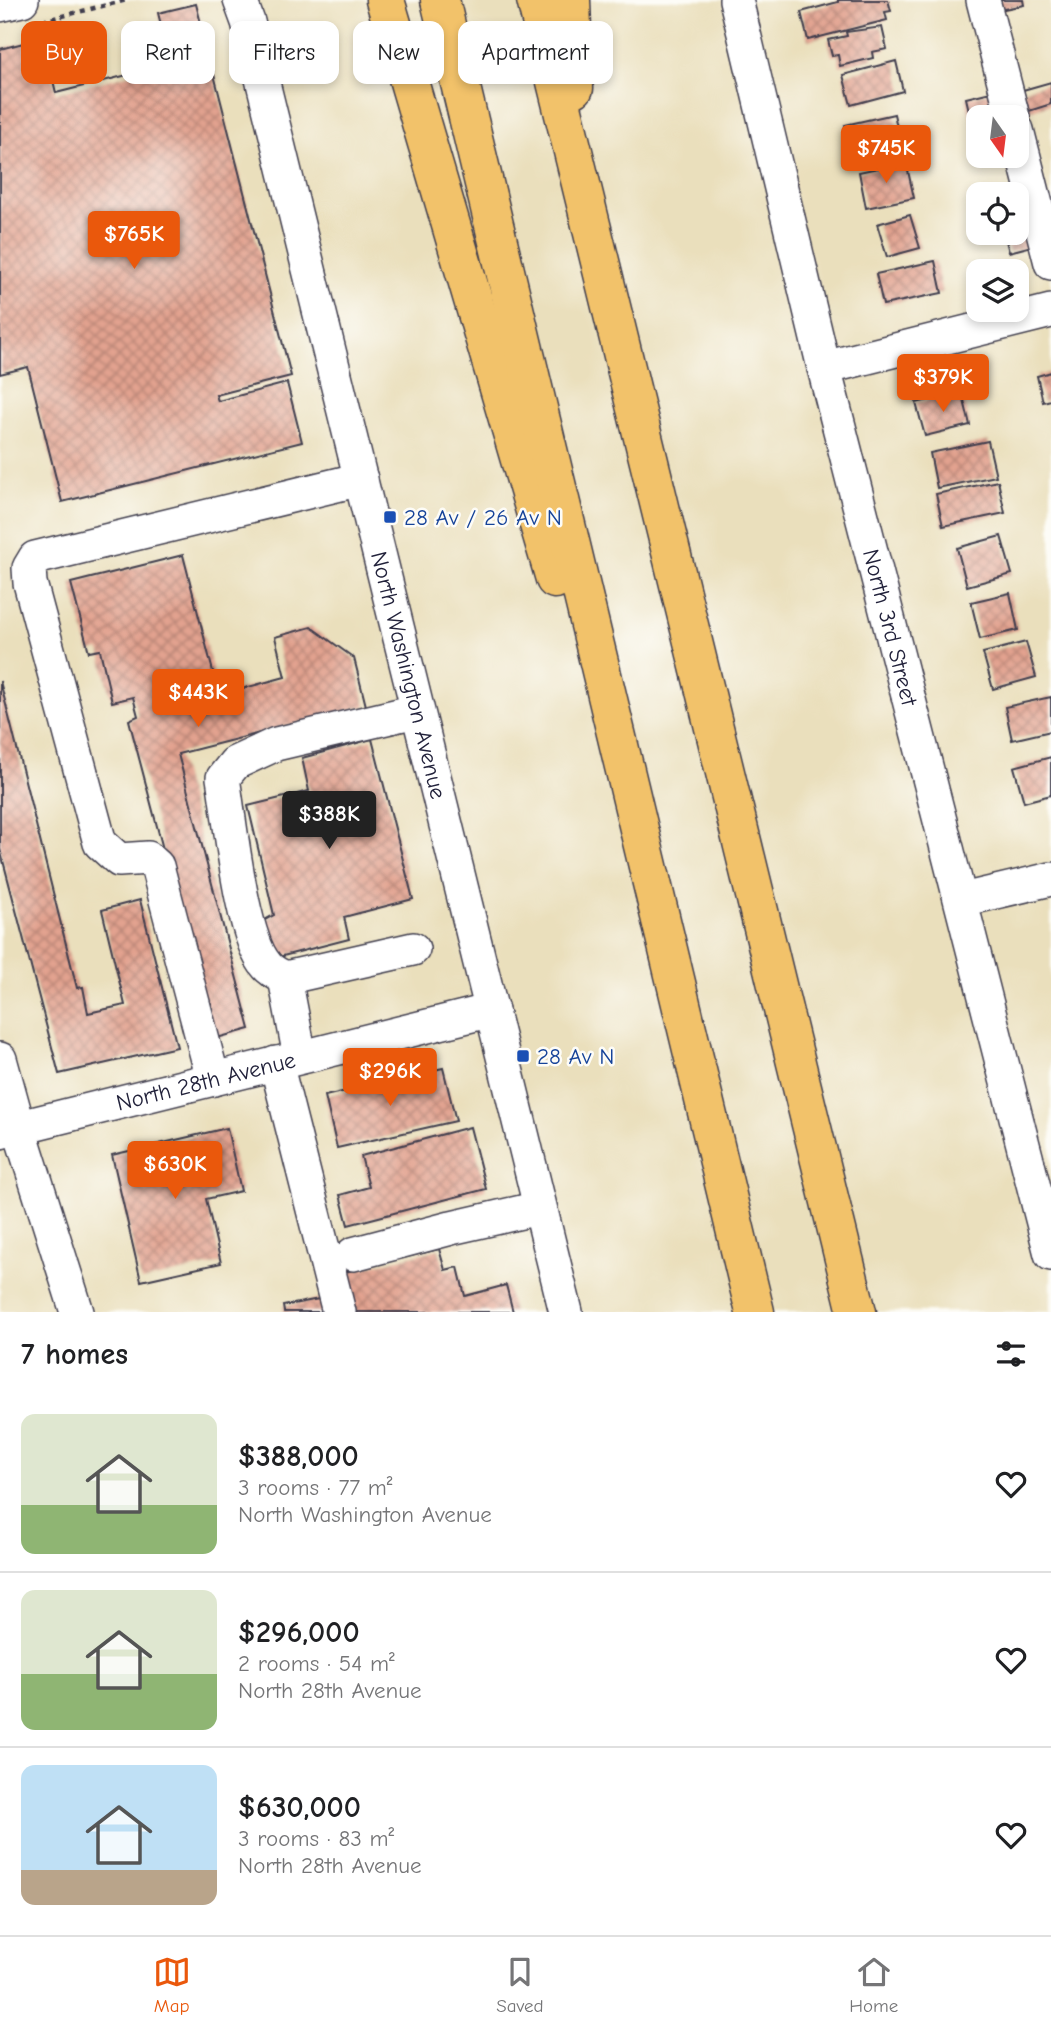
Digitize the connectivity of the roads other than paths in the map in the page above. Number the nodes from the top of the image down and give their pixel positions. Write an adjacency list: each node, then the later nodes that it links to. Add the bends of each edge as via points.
1 (240, 0): 14 (street, North Washington Avenue)
2 (386, 0): 21 (highway)
3 (440, 0): 21 (highway)
4 (536, 0): 9 (highway)
5 (571, 0): 9 (highway)
6 (736, 0): 13 (street, North 3rd Street)
7 (983, 0): 8 (street)
8 (1010, 105)
9 (577, 167): 33 (highway)
10 (1027, 168): 11 (street)
11 (1051, 263)
12 (1051, 312): 13 (street)
13 (824, 368): 17 (street, North 3rd Street)
14 (361, 480): 15 (street, North Washington Avenue); 24 (street, via 35,558 29,568 100,843 120,860 148,859 157,866)
15 (416, 711): 19 (street, via 276,744 235,763 223,778 254,941 267,967); 20 (street, North Washington Avenue)
16 (1051, 879): 17 (street)
17 (962, 900): 28 (street, North 3rd Street)
18 (413, 949): 19 (street)
19 (285, 978): 23 (street)
20 (492, 1010): 23 (street, North 28th Avenue); 26 (street, North Washington Avenue)
21 (688, 1027): 32 (highway)
22 (0, 1059): 25 (street)
23 (288, 1060): 24 (street, North 28th Avenue); 30 (street)
24 (213, 1079): 25 (street, North 28th Avenue)
25 (9, 1130): 29 (street)
26 (539, 1208): 27 (street); 31 (street, North Washington Avenue)
27 (353, 1254)
28 (1051, 1254)
29 (77, 1312)
30 (339, 1312)
31 (566, 1312)
32 (755, 1312)
33 (857, 1312)

